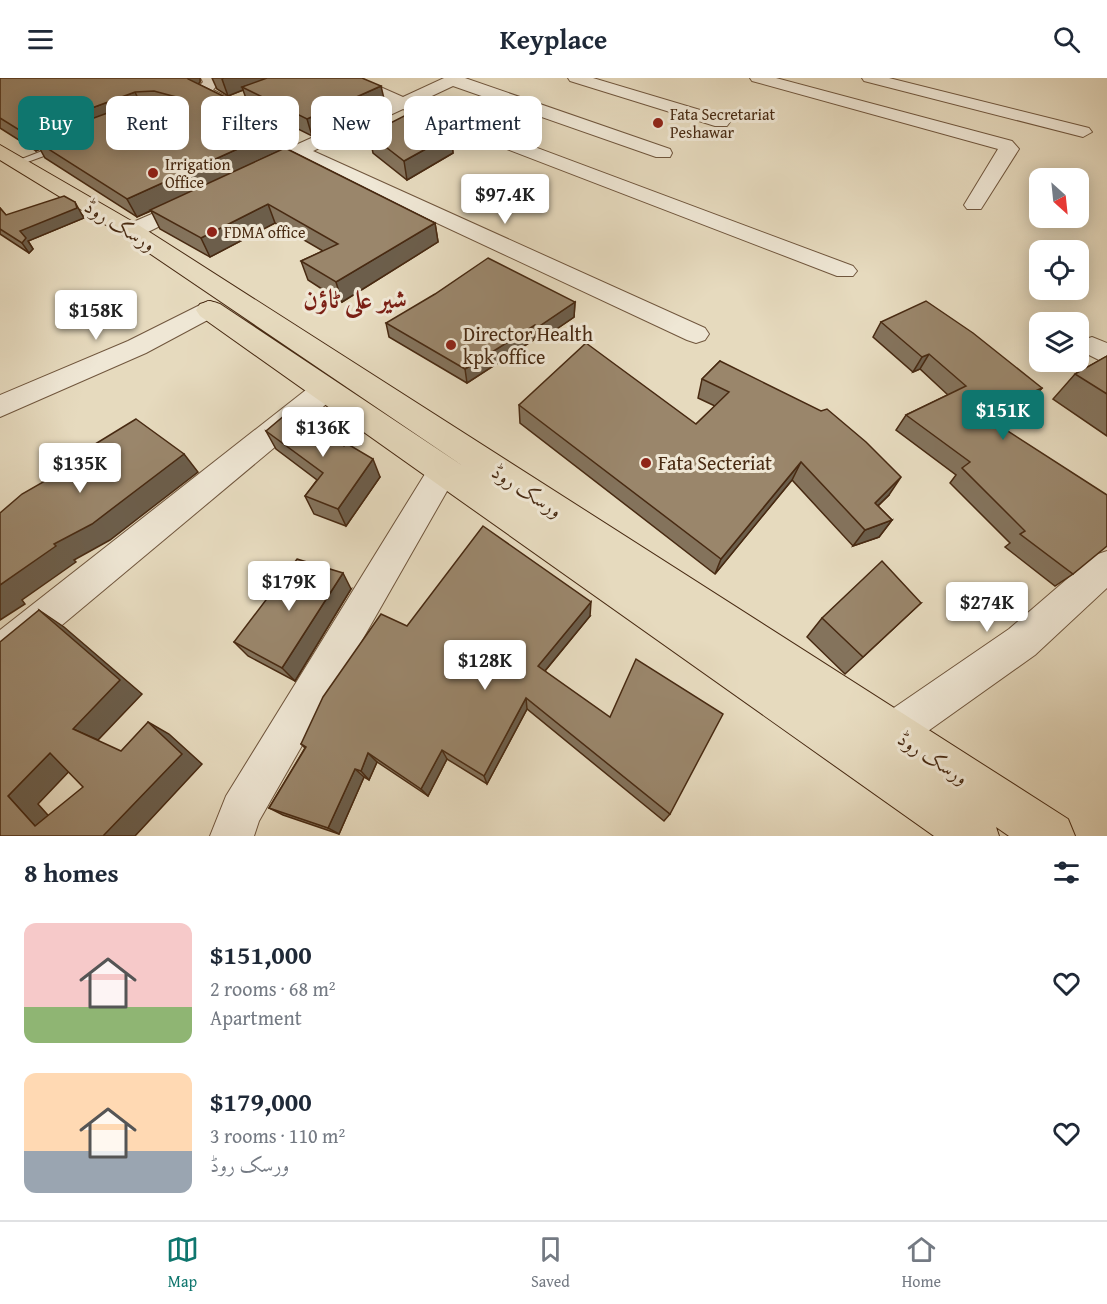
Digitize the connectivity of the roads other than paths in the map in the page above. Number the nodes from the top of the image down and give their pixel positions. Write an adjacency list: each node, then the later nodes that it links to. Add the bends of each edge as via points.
1 (209, 78): 10 (street, via 211,83 202,91)
2 (347, 78): 11 (street)
3 (576, 78): 8 (street)
4 (758, 78): 12 (street)
5 (872, 78): 9 (street)
6 (941, 78): 9 (street)
7 (454, 79): 11 (street); 13 (street)
8 (607, 84): 13 (street); 14 (street)
9 (928, 93): 12 (street); 15 (street)
10 (212, 96)
11 (403, 103): 16 (street); 26 (street)
12 (905, 117): 24 (street, via 1009,147)
13 (560, 118): 20 (street)
14 (721, 122)
15 (1083, 132)
16 (299, 144)
17 (299, 144): 28 (street)
18 (39, 150): 21 (lane)
19 (289, 150): 22 (street)
20 (663, 153)
21 (5, 158): 25 (main road, ورسک روڈ)
22 (266, 166)
23 (204, 196): 25 (street)
24 (974, 205)
25 (120, 237): 27 (main road, ورسک روڈ); 34 (main road, ورسک روڈ)
26 (845, 271)
27 (208, 309): 29 (main road, ورسک روڈ); 30 (street, via 137,347)
28 (696, 334)
29 (326, 389): 31 (main road, ورسک روڈ); 33 (street)
30 (0, 407)
31 (444, 470): 35 (street, via 241,811); 36 (main road, ورسک روڈ)
32 (1107, 566): 34 (street, via 1022,642)
33 (0, 653)
34 (893, 732): 37 (main road, ورسک روڈ)
35 (232, 836)
36 (975, 836)
37 (1050, 836)

